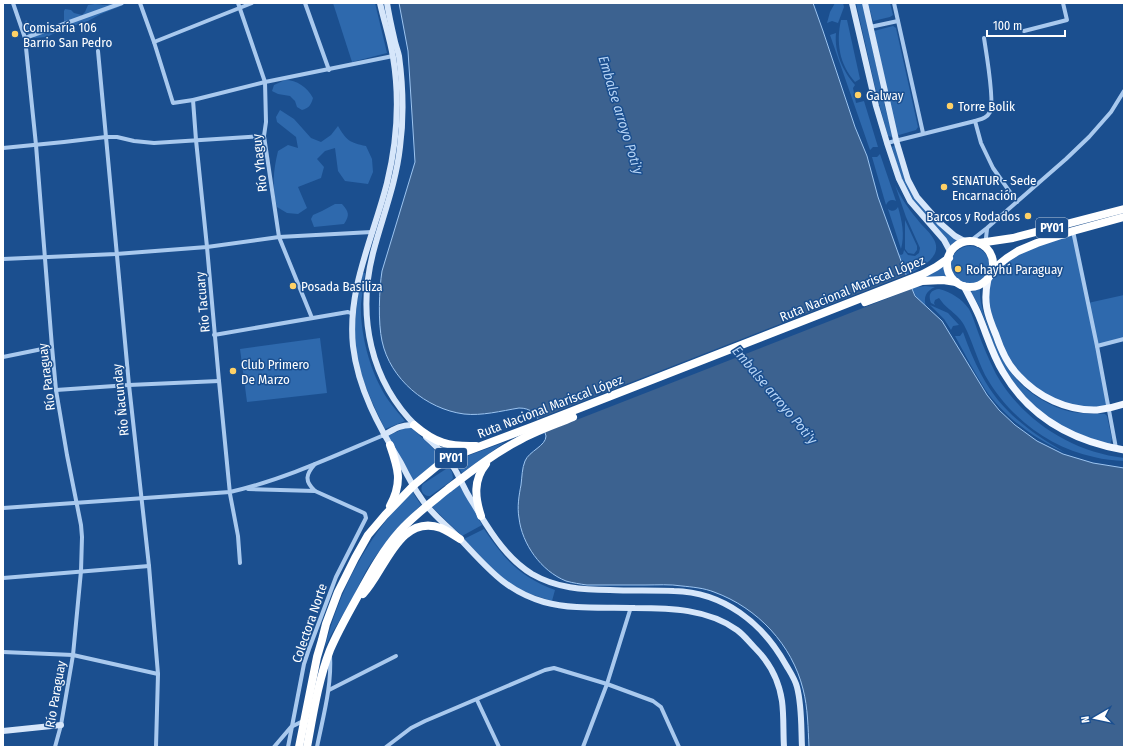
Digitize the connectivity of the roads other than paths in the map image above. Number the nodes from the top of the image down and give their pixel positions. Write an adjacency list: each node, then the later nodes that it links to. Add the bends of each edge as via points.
1 (13, 3): 16 (street, Río Paraguay)
2 (122, 3): 16 (street)
3 (140, 3): 18 (street)
4 (252, 3): 12 (street)
5 (305, 3): 21 (street)
6 (380, 3): 20 (main road)
7 (386, 3): 65 (main road, via 399,54 402,119 397,169 368,276 367,329 374,359 384,383)
8 (852, 3): 31 (main road)
9 (865, 3): 14 (main road)
10 (894, 3): 13 (street)
11 (1063, 3): 15 (street, via 1066,20)
12 (239, 5): 18 (street); 22 (street, Río Yhaguy)
13 (898, 21): 14 (street); 26 (street)
14 (870, 26): 30 (main road)
15 (1024, 31)
16 (24, 38): 32 (street, Río Paraguay)
17 (984, 38): 25 (street, via 992,98 991,110 987,117)
18 (154, 42): 24 (street, via 173,103)
19 (98, 51): 28 (street, Río Ñacunday)
20 (393, 56): 21 (street); 39 (main road, via 397,97 396,135 386,185)
21 (329, 70): 22 (street)
22 (265, 82): 24 (street); 27 (street, Río Yhaguy)
23 (1124, 91): 34 (street, via 1111,112 1089,137)
24 (193, 100): 29 (street, Río Tacuary)
25 (975, 122): 26 (street); 34 (street, via 981,143 993,168)
26 (924, 133): 30 (street)
27 (264, 136): 29 (street); 40 (street, Río Yhaguy)
28 (106, 137): 29 (street, via 154,143); 32 (street); 44 (street, Río Ñacunday)
29 (196, 140): 43 (street, Río Tacuary)
30 (896, 140): 31 (street); 41 (main road, via 908,180 917,197 947,230)
31 (887, 143): 45 (main road, via 907,196 944,240)
32 (36, 144): 33 (street); 46 (street, Río Paraguay)
33 (3, 148)
34 (1017, 202): 37 (street)
35 (1124, 209): 42 (highway, PY01)
36 (1124, 217): 38 (highway, PY01)
37 (987, 228): 41 (street); 42 (street)
38 (1073, 231): 48 (highway, PY01, via 1018,251); 57 (street)
39 (372, 232): 40 (street); 53 (main road, via 357,283)
40 (278, 237): 43 (street); 54 (street, Río Yhaguy)
41 (968, 242): 42 (highway, PY01); 45 (highway, Ruta Nacional Mariscal López / PY01, via 960,244)
42 (985, 246): 48 (highway, via 992,259)
43 (207, 247): 44 (street); 55 (street, Río Tacuary)
44 (116, 254): 46 (street); 61 (street, Río Ñacunday)
45 (950, 255): 50 (highway, Ruta Nacional Mariscal López / PY01); 51 (highway, via 949,271)
46 (45, 257): 47 (street); 58 (street, Río Paraguay)
47 (3, 259)
48 (992, 270): 49 (highway, PY01)
49 (988, 279): 52 (highway, via 977,286); 64 (main road, via 985,301 989,319 1006,359 1017,375 1033,389 1057,403 1084,409)
50 (913, 281): 51 (highway, Ruta Nacional Mariscal López / PY01); 66 (highway, Ruta Nacional Mariscal López / PY01)
51 (956, 282): 52 (highway, Ruta Nacional Mariscal López / PY01)
52 (964, 286): 70 (main road, via 1003,372 1025,402 1055,426 1088,442)
53 (353, 314): 54 (street, via 348,312); 67 (main road, via 353,344 358,372)
54 (312, 318): 55 (street)
55 (214, 335): 60 (street, Río Tacuary)
56 (1124, 339): 57 (street)
57 (1097, 346): 64 (street)
58 (52, 347): 59 (street); 62 (street, Río Paraguay)
59 (3, 357)
60 (218, 381): 61 (street); 79 (street, Río Tacuary)
61 (129, 385): 62 (street); 80 (street, Río Ñacunday)
62 (56, 390): 81 (street, Río Paraguay)
63 (1124, 404): 64 (main road)
64 (1108, 408): 70 (street)
65 (414, 425): 67 (main road, via 398,427); 69 (highway, via 440,442 458,446); 73 (main road)
66 (535, 429): 69 (highway, Ruta Nacional Mariscal López / PY01); 72 (highway, Ruta Nacional Mariscal López / PY01)
67 (384, 435): 68 (main road); 74 (street)
68 (390, 445): 76 (main road); 84 (highway, via 397,465 398,482 395,496)
69 (483, 445): 73 (highway, Ruta Nacional Mariscal López / PY01)
70 (1116, 449): 71 (main road)
71 (1124, 450)
72 (498, 452): 75 (highway, Ruta Nacional Mariscal López / PY01); 85 (highway, via 483,468 477,481 477,505)
73 (448, 460): 75 (main road); 76 (highway, Ruta Nacional Mariscal López / PY01)
74 (317, 463): 77 (street); 78 (street, via 308,476 310,486)
75 (460, 480): 82 (highway, Ruta Nacional Mariscal López / PY01); 85 (main road)
76 (414, 485): 82 (main road); 84 (highway, Ruta Nacional Mariscal López / PY01)
77 (241, 490): 78 (street); 79 (street)
78 (315, 490): 103 (street, Colectora Norte, via 364,513 366,518 336,577 309,649)
79 (230, 492): 80 (street); 87 (street, Río Tacuary)
80 (141, 499): 81 (street); 88 (street, Río Ñacunday)
81 (77, 502): 83 (street); 89 (street, Río Paraguay, via 82,537)
82 (427, 506): 86 (main road); 91 (highway, Ruta Nacional Mariscal López / PY01, via 385,549)
83 (3, 508)
84 (384, 515): 101 (highway, Ruta Nacional Mariscal López / PY01, via 368,535 355,558 332,608 317,657)
85 (481, 516): 119 (main road, via 506,553 541,579 580,589 692,593 712,598 745,616 776,648 797,686)
86 (460, 539): 91 (highway, via 442,528 433,526 421,526 407,532 366,592); 92 (main road, via 496,576 529,597 562,606)
87 (240, 563)
88 (149, 566): 89 (street); 97 (street, Río Ñacunday)
89 (81, 571): 90 (street); 95 (street, Río Paraguay)
90 (3, 578)
91 (355, 601): 93 (highway, Ruta Nacional Mariscal López / PY01)
92 (631, 608): 98 (street); 118 (main road, via 691,611 716,618 742,634 763,655 777,681 782,701)
93 (330, 651): 99 (street); 105 (highway, Ruta Nacional Mariscal López / PY01)
94 (3, 652): 95 (street)
95 (73, 655): 97 (street); 102 (street, Río Paraguay)
96 (396, 656): 99 (street)
97 (158, 674): 108 (street, Río Ñacunday)
98 (607, 684): 100 (street, via 554,668); 116 (street); 117 (street, via 653,701 661,707)
99 (329, 690): 106 (street)
100 (477, 700): 114 (street, via 411,728); 115 (street)
101 (304, 721): 103 (street); 111 (highway, Ruta Nacional Mariscal López / PY01)
102 (61, 725): 104 (main road); 107 (street, Río Paraguay)
103 (291, 727): 109 (street); 110 (street, Colectora Norte)
104 (3, 731)
105 (309, 736): 106 (street); 112 (highway, Ruta Nacional Mariscal López / PY01)
106 (318, 738): 113 (street)
107 (55, 747)
108 (156, 747)
109 (274, 747)
110 (288, 747)
111 (299, 747)
112 (307, 747)
113 (317, 747)
114 (386, 747)
115 (498, 747)
116 (583, 747)
117 (679, 747)
118 (784, 747)
119 (802, 747)

